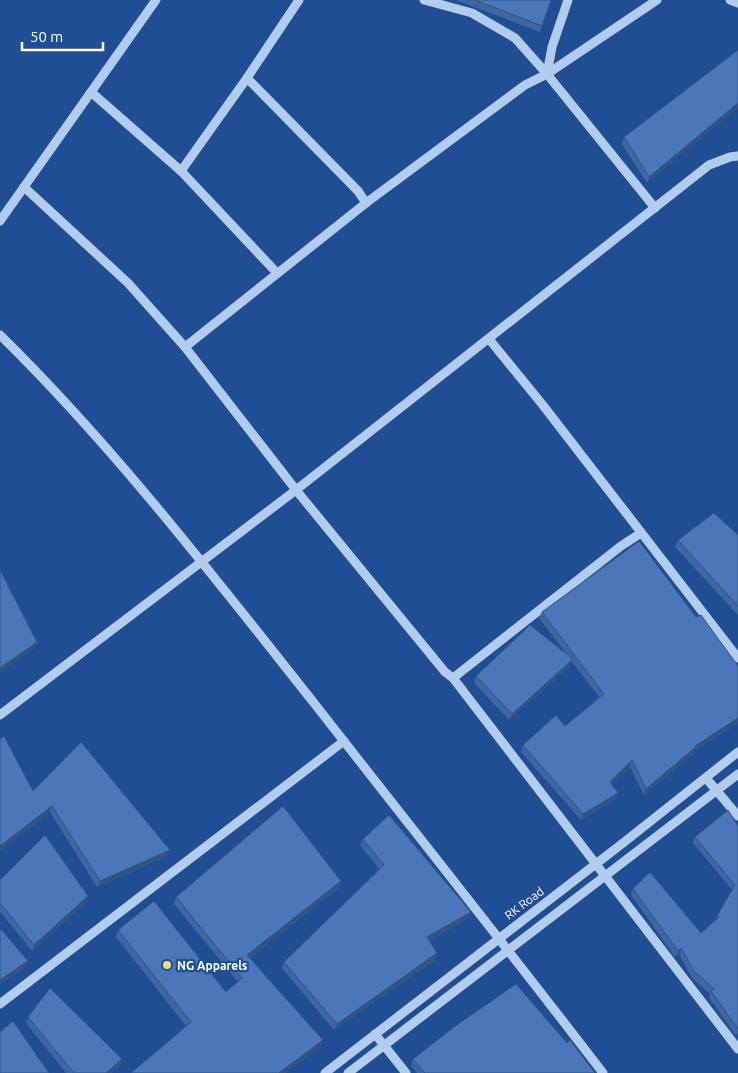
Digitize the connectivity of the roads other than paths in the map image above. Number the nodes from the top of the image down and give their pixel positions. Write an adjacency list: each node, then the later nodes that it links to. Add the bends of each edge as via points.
1 (156, 0): 10 (street)
2 (299, 0): 9 (street)
3 (424, 0): 8 (street, via 472,13 515,38)
4 (568, 0): 8 (street, via 552,47)
5 (730, 0): 7 (street)
6 (654, 1): 8 (street)
7 (738, 3)
8 (547, 74): 14 (street, via 525,85); 15 (street)
9 (247, 78): 12 (street); 14 (street)
10 (91, 92): 12 (street); 13 (street)
11 (738, 156): 15 (street, via 709,165)
12 (181, 171): 17 (street)
13 (24, 187): 16 (street); 20 (street, via 128,283)
14 (366, 203): 17 (street)
15 (655, 208): 19 (street)
16 (0, 221)
17 (277, 273): 20 (street)
18 (0, 335): 23 (street, via 53,388)
19 (489, 339): 21 (street); 22 (street)
20 (185, 347): 21 (street)
21 (296, 490): 23 (street); 25 (street)
22 (641, 533): 24 (street); 25 (street)
23 (202, 561): 26 (street); 27 (street)
24 (738, 658)
25 (452, 678): 33 (street)
26 (0, 715)
27 (344, 741): 35 (street); 37 (street)
28 (738, 752): 30 (street, RK Road)
29 (738, 774): 31 (street)
30 (706, 778): 31 (street); 33 (street, RK Road)
31 (718, 791): 32 (street); 34 (street)
32 (738, 816)
33 (595, 865): 34 (street); 35 (street, RK Road)
34 (605, 877): 36 (street); 40 (street)
35 (499, 938): 36 (street); 38 (street, RK Road)
36 (509, 950): 39 (street); 44 (street)
37 (0, 1004)
38 (375, 1034): 39 (street); 41 (street, RK Road)
39 (384, 1045): 42 (street); 43 (street)
40 (738, 1049)
41 (325, 1073)
42 (348, 1073)
43 (406, 1073)
44 (603, 1073)

